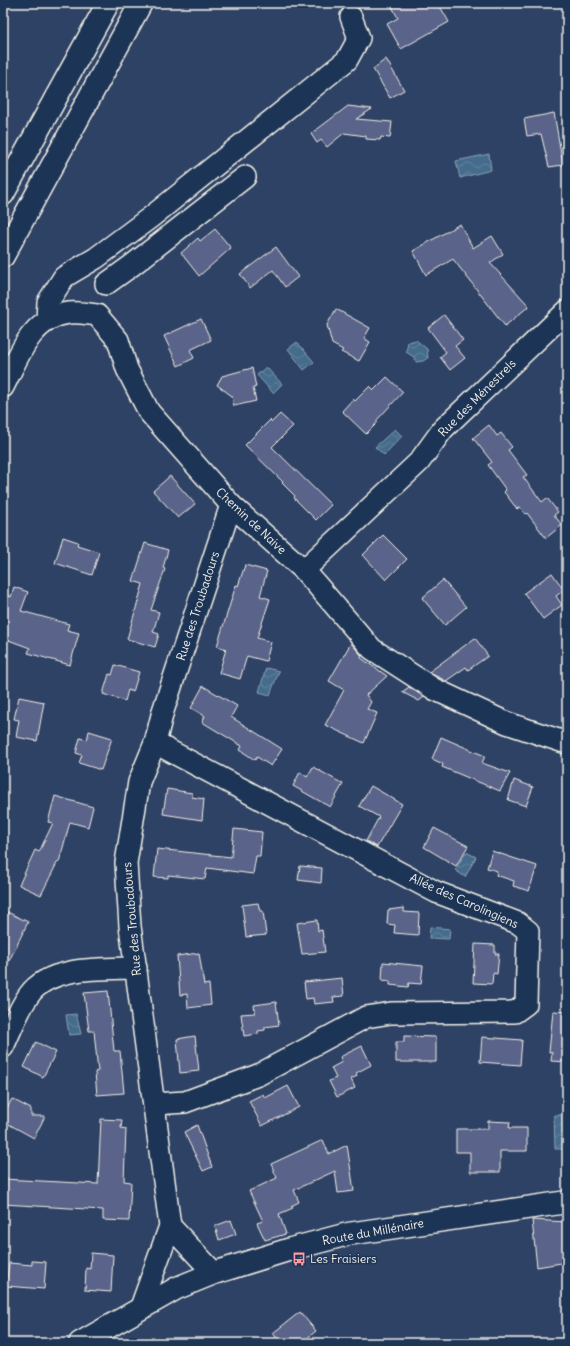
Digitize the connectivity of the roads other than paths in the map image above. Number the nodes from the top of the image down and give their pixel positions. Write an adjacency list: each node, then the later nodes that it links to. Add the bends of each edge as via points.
1 (90, 3): 5 (main road, via 87,10)
2 (108, 3): 5 (main road)
3 (141, 3): 8 (main road)
4 (351, 17): 9 (street, via 359,38 347,60)
5 (86, 44): 7 (main road)
6 (245, 177): 10 (street)
7 (3, 194)
8 (3, 256)
9 (96, 258): 10 (street); 13 (street, via 64,277 48,302)
10 (106, 284): 12 (street)
11 (567, 311): 16 (street, Rue des Ménestrels, via 443,429 419,462)
12 (97, 315): 13 (street, via 69,313); 15 (street, Chemin de Naive, via 118,340 127,369 149,412)
13 (47, 319): 14 (street, via 30,336)
14 (3, 388)
15 (231, 505): 16 (street, Chemin de Naive); 17 (street, Rue des Troubadours, via 163,711)
16 (304, 570): 18 (street, Chemin de Naive, via 372,649 434,689 507,723)
17 (155, 743): 19 (street, Rue des Troubadours, via 139,782 126,863); 21 (street, Allée des Carolingiens, via 436,892 518,923 528,931 526,1004 514,1012 391,1013 366,1017 258,1075 184,1102)
18 (567, 743)
19 (136, 968): 20 (street, via 76,970 47,980 29,994); 21 (street, Rue des Troubadours)
20 (3, 1047)
21 (154, 1104): 23 (street, Rue des Troubadours)
22 (567, 1202): 24 (main road, Route du Millénaire, via 348,1234)
23 (170, 1226): 24 (street); 25 (street, Rue des Troubadours)
24 (214, 1273): 25 (main road, Route du Millénaire, via 177,1288)
25 (141, 1307): 26 (main road, Route du Millénaire)
26 (80, 1343)

